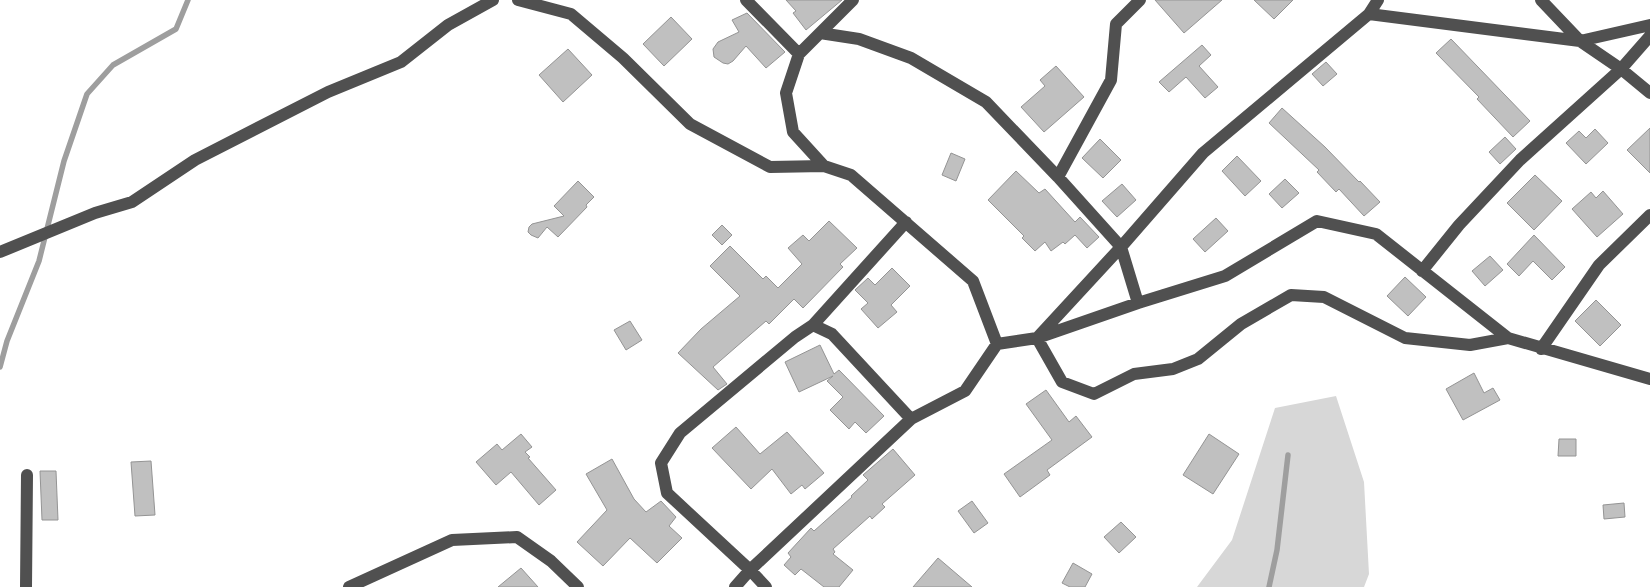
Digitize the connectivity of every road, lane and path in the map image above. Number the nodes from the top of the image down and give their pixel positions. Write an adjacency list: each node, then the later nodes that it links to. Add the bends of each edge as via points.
1 (494, 0): 21 (street, via 448,25 401,62 328,92 195,160 132,202 95,213)
2 (518, 0): 16 (street, via 571,14 623,58 690,124 770,167)
3 (746, 0): 13 (street)
4 (853, 0): 10 (street)
5 (1140, 0): 17 (street, via 1116,24 1111,80)
6 (1378, 0): 8 (street)
7 (1541, 0): 12 (street)
8 (1369, 14): 12 (street); 20 (street, via 1203,153)
9 (1650, 25): 12 (street)
10 (820, 33): 13 (street); 17 (street, via 859,38 911,58 986,102)
11 (1650, 36): 14 (street)
12 (1580, 41): 14 (street)
13 (798, 54): 16 (street, via 786,92 793,132)
14 (1621, 70): 15 (street); 22 (street, via 1520,160 1459,225)
15 (1650, 93)
16 (824, 166): 19 (street, via 852,175)
17 (1058, 177): 20 (street)
18 (1650, 215): 28 (street, via 1599,265)
19 (906, 222): 24 (street); 27 (street, via 974,281)
20 (1121, 246): 23 (street); 25 (street)
21 (0, 252)
22 (1422, 271): 23 (street, via 1376,234 1317,221 1225,276); 26 (street)
23 (1138, 303): 25 (street)
24 (813, 325): 30 (street, via 832,334); 32 (street, via 680,433 661,463 667,493)
25 (1037, 338): 26 (street, via 1062,382 1094,394 1134,374 1173,369 1198,359 1240,324 1291,295 1324,297 1406,338 1470,345); 27 (street)
26 (1508, 338): 28 (street)
27 (997, 344): 30 (street, via 965,391)
28 (1541, 348): 29 (street)
29 (1650, 379)
30 (911, 419): 32 (street)
31 (27, 475): 33 (street)
32 (750, 570): 36 (street); 37 (street)
33 (26, 587)
34 (348, 587): 35 (street, via 452,540 517,537 551,561)
35 (578, 587)
36 (736, 587)
37 (766, 587)

